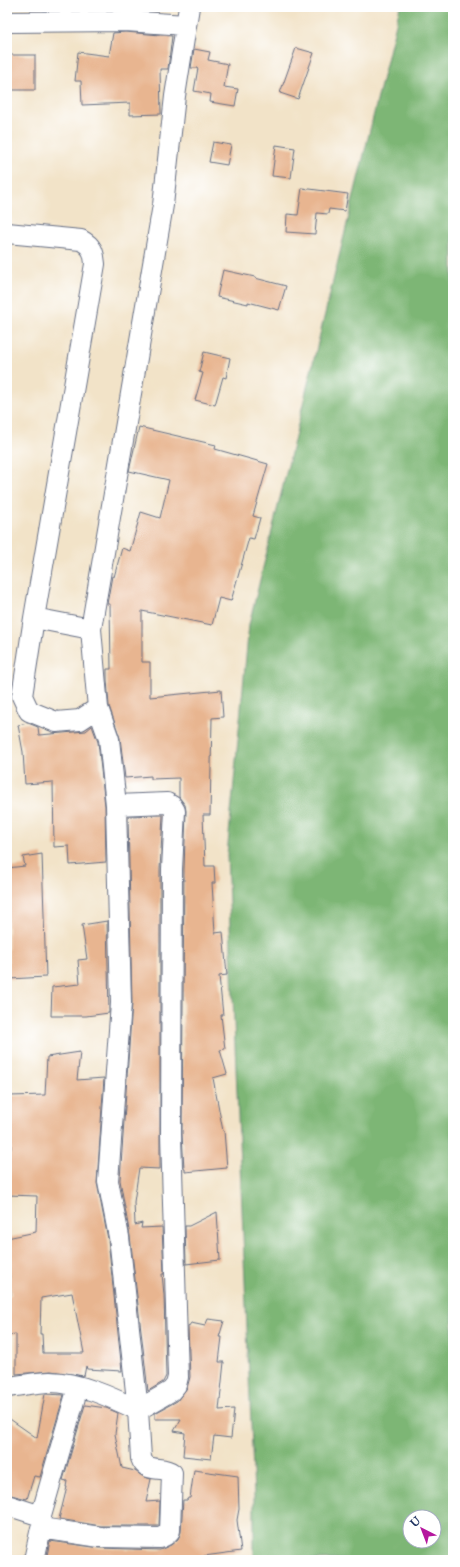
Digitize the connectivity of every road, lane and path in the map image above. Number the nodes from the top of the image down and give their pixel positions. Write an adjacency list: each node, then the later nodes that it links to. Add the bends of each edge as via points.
1 (67, 14): 2 (street, via 125,21); 3 (street)
2 (187, 16): 6 (street, via 162,205)
3 (7, 22)
4 (7, 233): 5 (street, via 81,240 89,244 94,253 93,272)
5 (34, 618): 6 (street); 7 (street, via 22,696 29,710 56,722 80,720)
6 (91, 629): 7 (street)
7 (98, 708): 8 (street, via 109,740)
8 (116, 805): 11 (street, via 121,1003 108,1181 118,1237); 11 (street, via 167,803 174,811 171,1134 178,1377 171,1391)
9 (7, 1387): 10 (street, via 50,1382)
10 (78, 1387): 11 (street); 13 (street)
11 (138, 1410): 13 (street, via 143,1464 148,1468 168,1470 172,1473 170,1531 160,1538 100,1537)
12 (7, 1506): 13 (street)
13 (41, 1522): 14 (street)
14 (34, 1560)

